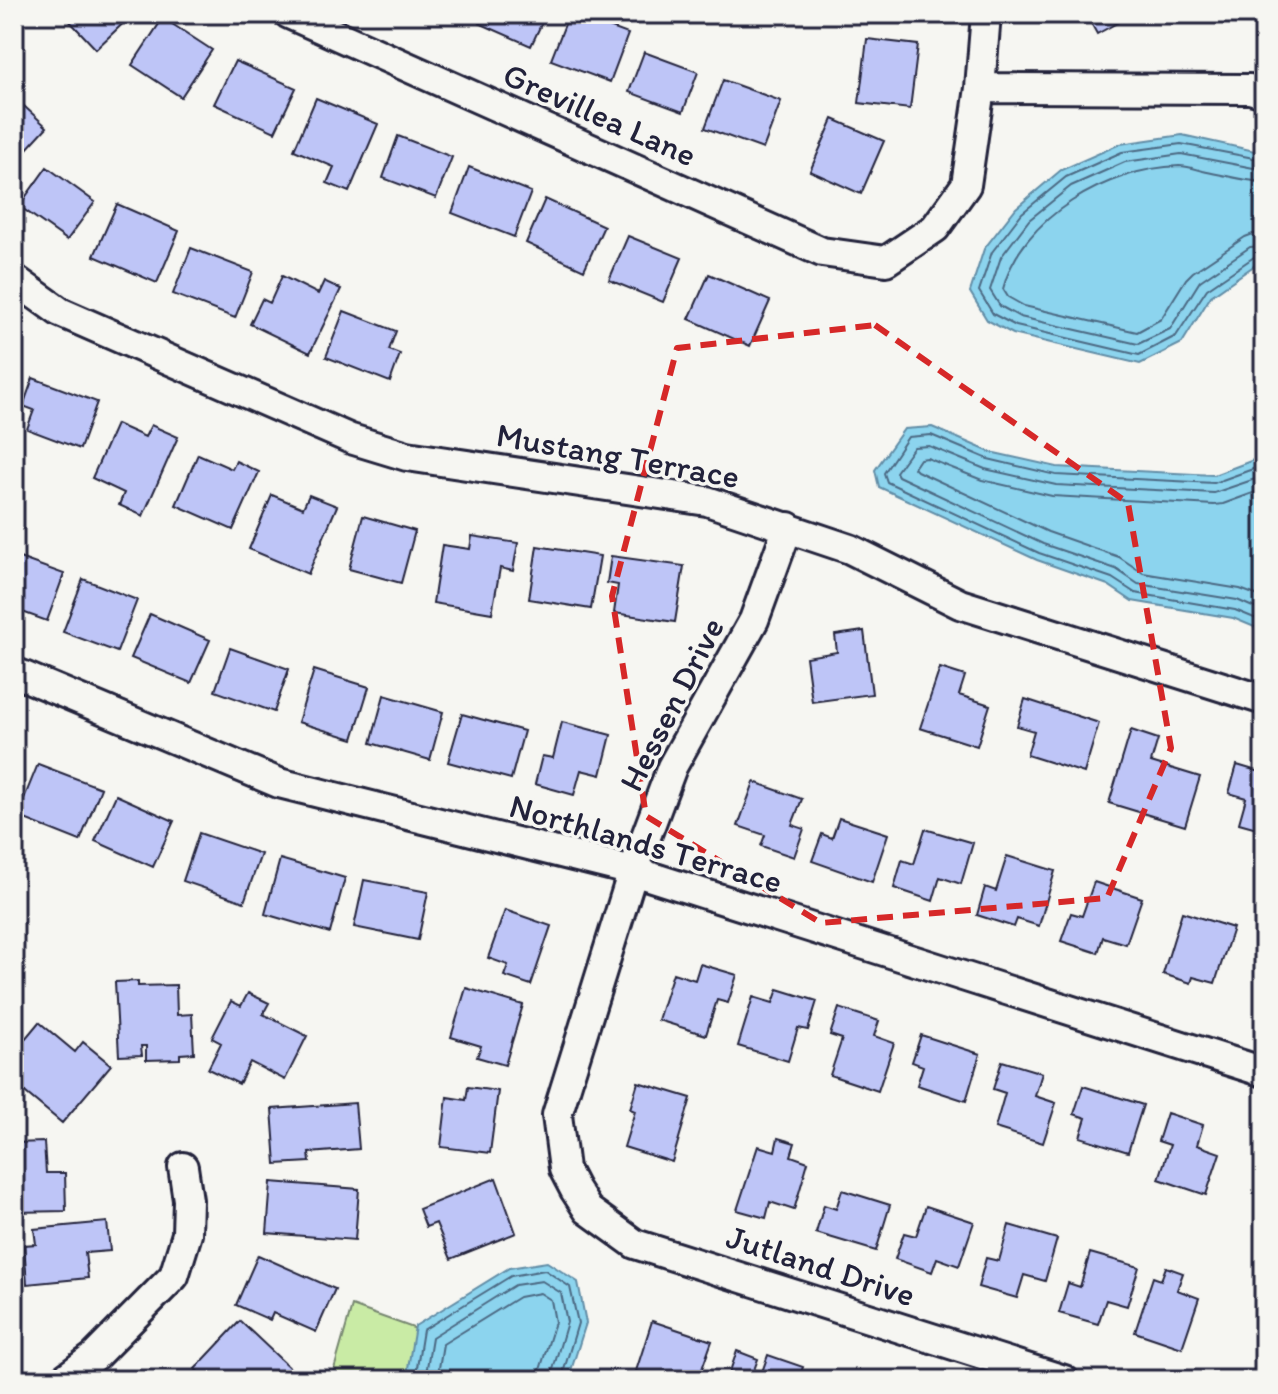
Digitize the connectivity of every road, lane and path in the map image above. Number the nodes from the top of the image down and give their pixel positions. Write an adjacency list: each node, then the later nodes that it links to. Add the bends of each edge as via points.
1 (289, 14): 3 (street, Grevillea Lane, via 822,252 886,261 935,228 966,185)
2 (986, 14): 3 (street)
3 (980, 88): 4 (street)
4 (1264, 93)
5 (14, 279): 6 (street, Mustang Terrace, via 60,312 351,439 407,456 707,501)
6 (788, 527): 8 (street, Mustang Terrace, via 850,549 960,604); 9 (street, Hessen Drive, via 754,620 672,767)
7 (14, 672): 9 (street, Northlands Terrace, via 279,783)
8 (1264, 700)
9 (633, 871): 10 (street, Northlands Terrace); 12 (street, Hessen Drive, via 557,1115 564,1169)
10 (1264, 1072)
11 (183, 1167): 13 (street, via 187,1234 174,1276 95,1356)
12 (575, 1190): 14 (street, Jutland Drive, via 588,1210 635,1244)
13 (63, 1380)
14 (1064, 1380)

